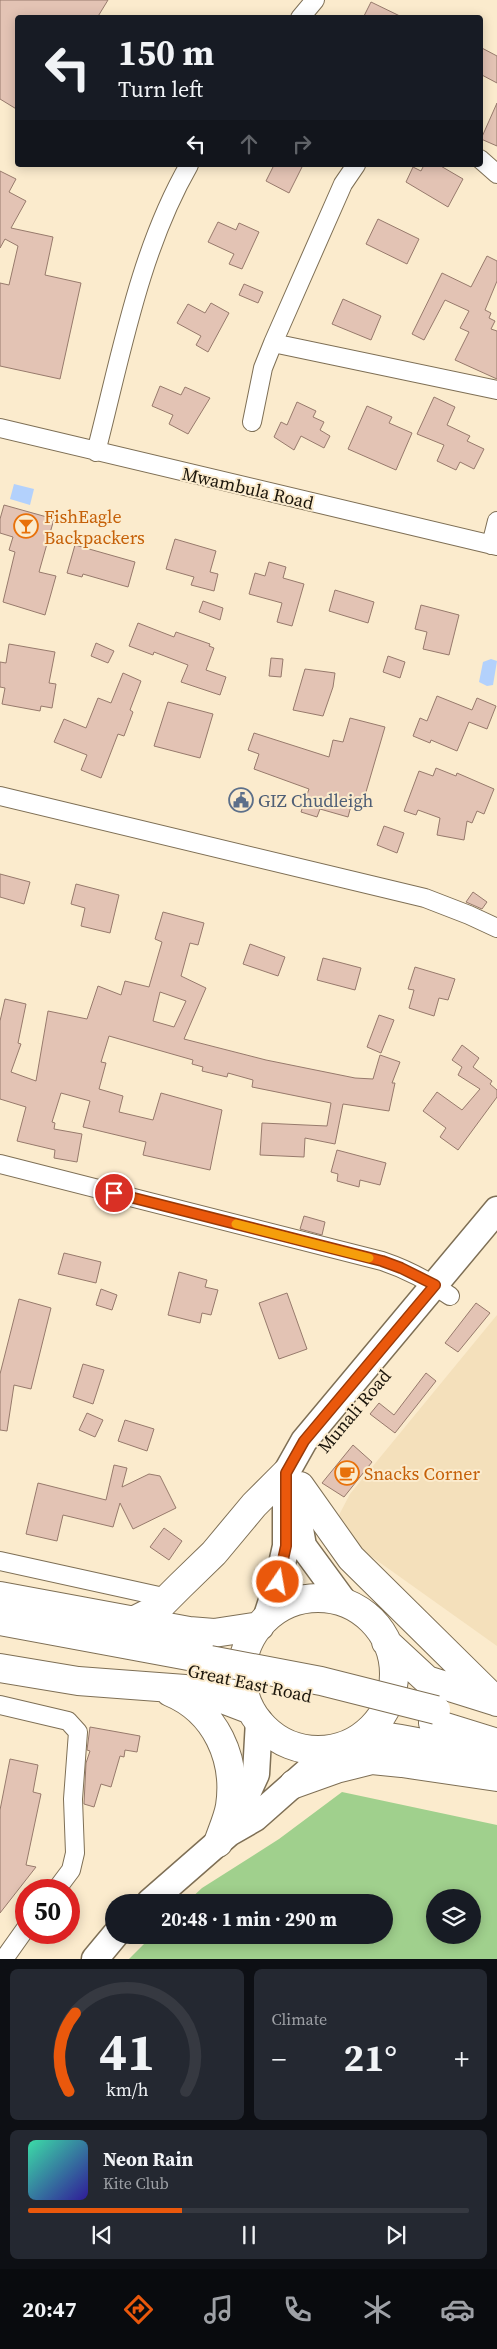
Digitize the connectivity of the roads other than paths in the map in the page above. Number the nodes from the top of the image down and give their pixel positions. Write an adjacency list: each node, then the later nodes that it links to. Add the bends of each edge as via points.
1 (315, 0): 2 (street)
2 (302, 15)
3 (483, 162): 6 (street)
4 (188, 167): 11 (street, via 156,234)
5 (355, 167): 7 (street, via 343,184)
6 (497, 174)
7 (273, 343): 8 (street); 9 (street, via 263,368)
8 (497, 390)
9 (252, 422)
10 (0, 428): 11 (street, Mwambula Road)
11 (96, 452): 13 (street, Mwambula Road)
12 (497, 521): 13 (street)
13 (494, 546)
14 (0, 796): 15 (street, via 425,898)
15 (497, 928)
16 (0, 1164): 19 (street, via 382,1261)
17 (497, 1210): 19 (main road, Munali Road)
18 (497, 1238): 19 (main road, Munali Road)
19 (443, 1291): 20 (main road, Munali Road, via 320,1451)
20 (292, 1475): 23 (main road, via 254,1505 214,1552); 24 (main road, Munali Road, via 304,1546); 27 (main road, Munali Road, via 286,1546 278,1582); 33 (main road, via 351,1558)
21 (0, 1561): 23 (street)
22 (0, 1596): 26 (main road)
23 (168, 1598): 26 (main road)
24 (344, 1602): 27 (main road, via 312,1598 287,1606); 29 (main road, via 362,1611 376,1624)
25 (0, 1621): 30 (main road, Great East Road)
26 (133, 1621): 27 (main road, via 214,1633 239,1631)
27 (263, 1622): 35 (main road, via 250,1640 243,1666 244,1693)
28 (0, 1634): 30 (main road, Great East Road)
29 (386, 1642): 33 (main road, via 428,1680); 38 (main road, via 394,1675 391,1691 385,1707)
30 (209, 1667): 36 (main road, Great East Road, bridge, via 321,1681)
31 (0, 1668): 32 (main road, Great East Road, via 78,1681)
32 (150, 1686): 35 (main road, Great East Road, via 204,1693); 44 (main road, via 192,1704 222,1739 232,1785)
33 (497, 1702)
34 (0, 1704): 45 (street, via 68,1720 78,1732 73,1799 75,1853 71,1870)
35 (255, 1715): 40 (main road, via 270,1734 284,1743 299,1749); 44 (main road, via 256,1774)
36 (434, 1717): 37 (main road, Great East Road); 39 (main road, Great East Road)
37 (497, 1728)
38 (365, 1734): 40 (main road); 41 (main road, via 448,1749)
39 (497, 1743)
40 (333, 1749): 43 (main road)
41 (497, 1766)
42 (497, 1777): 43 (main road, via 372,1760)
43 (294, 1784): 44 (main road, via 255,1818)
44 (224, 1838): 46 (main road)
45 (64, 1879)
46 (159, 1894)
47 (15, 1944): 49 (street)
48 (108, 1944): 50 (main road)
49 (4, 1959)
50 (95, 1959)

